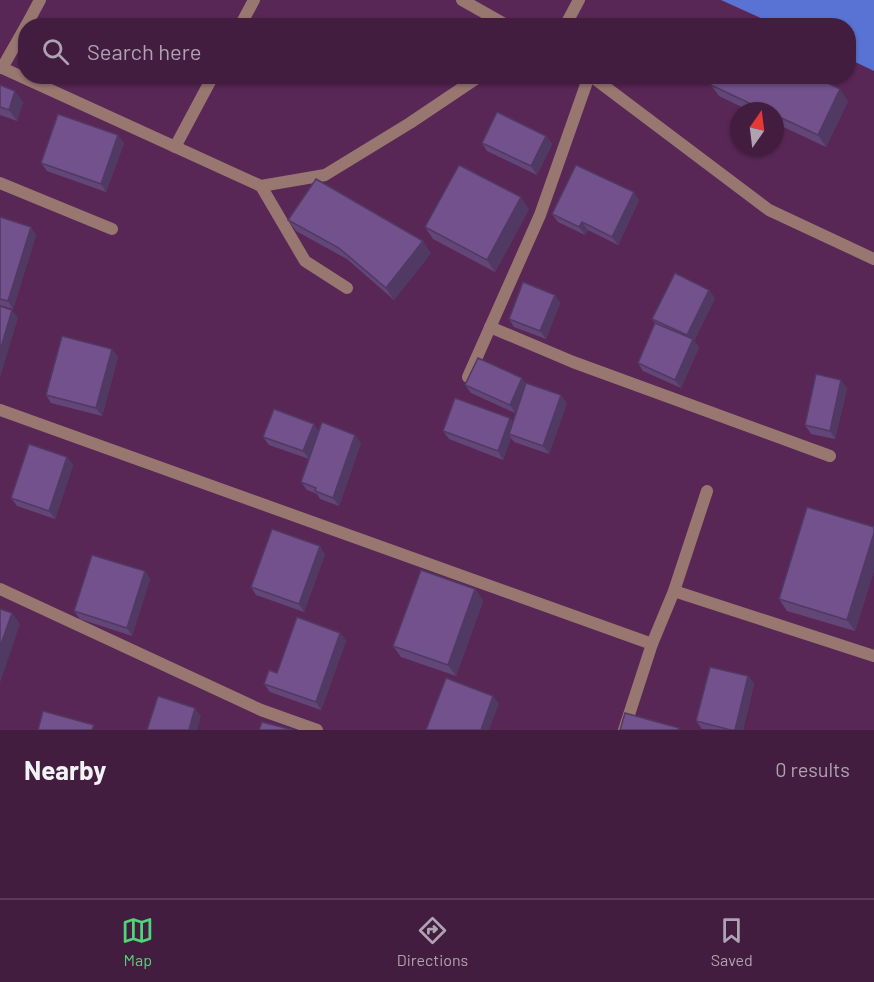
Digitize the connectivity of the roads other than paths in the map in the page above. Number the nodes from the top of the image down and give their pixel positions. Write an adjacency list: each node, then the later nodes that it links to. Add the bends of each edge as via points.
1 (40, 0): 5 (street)
2 (254, 0): 6 (street)
3 (462, 0): 7 (street)
4 (579, 0): 8 (street)
5 (30, 18)
6 (244, 18)
7 (494, 18)
8 (569, 18)
9 (18, 39): 10 (street)
10 (1, 68): 11 (street)
11 (18, 76)
12 (36, 84): 17 (street)
13 (209, 84): 17 (street)
14 (468, 84): 19 (street, via 325,175)
15 (587, 84): 23 (street, via 540,215)
16 (601, 84): 21 (street, via 769,210)
17 (175, 147): 19 (street)
18 (0, 183): 20 (street)
19 (261, 186): 22 (street, via 305,261)
20 (112, 229)
21 (874, 259)
22 (347, 288)
23 (490, 327): 24 (street); 26 (street, via 573,362)
24 (468, 377)
25 (0, 410): 30 (street)
26 (830, 456)
27 (707, 491): 29 (street)
28 (0, 590): 32 (street, via 261,710)
29 (674, 591): 30 (street); 31 (street)
30 (652, 644): 33 (street)
31 (874, 656)
32 (317, 730)
33 (624, 730)

